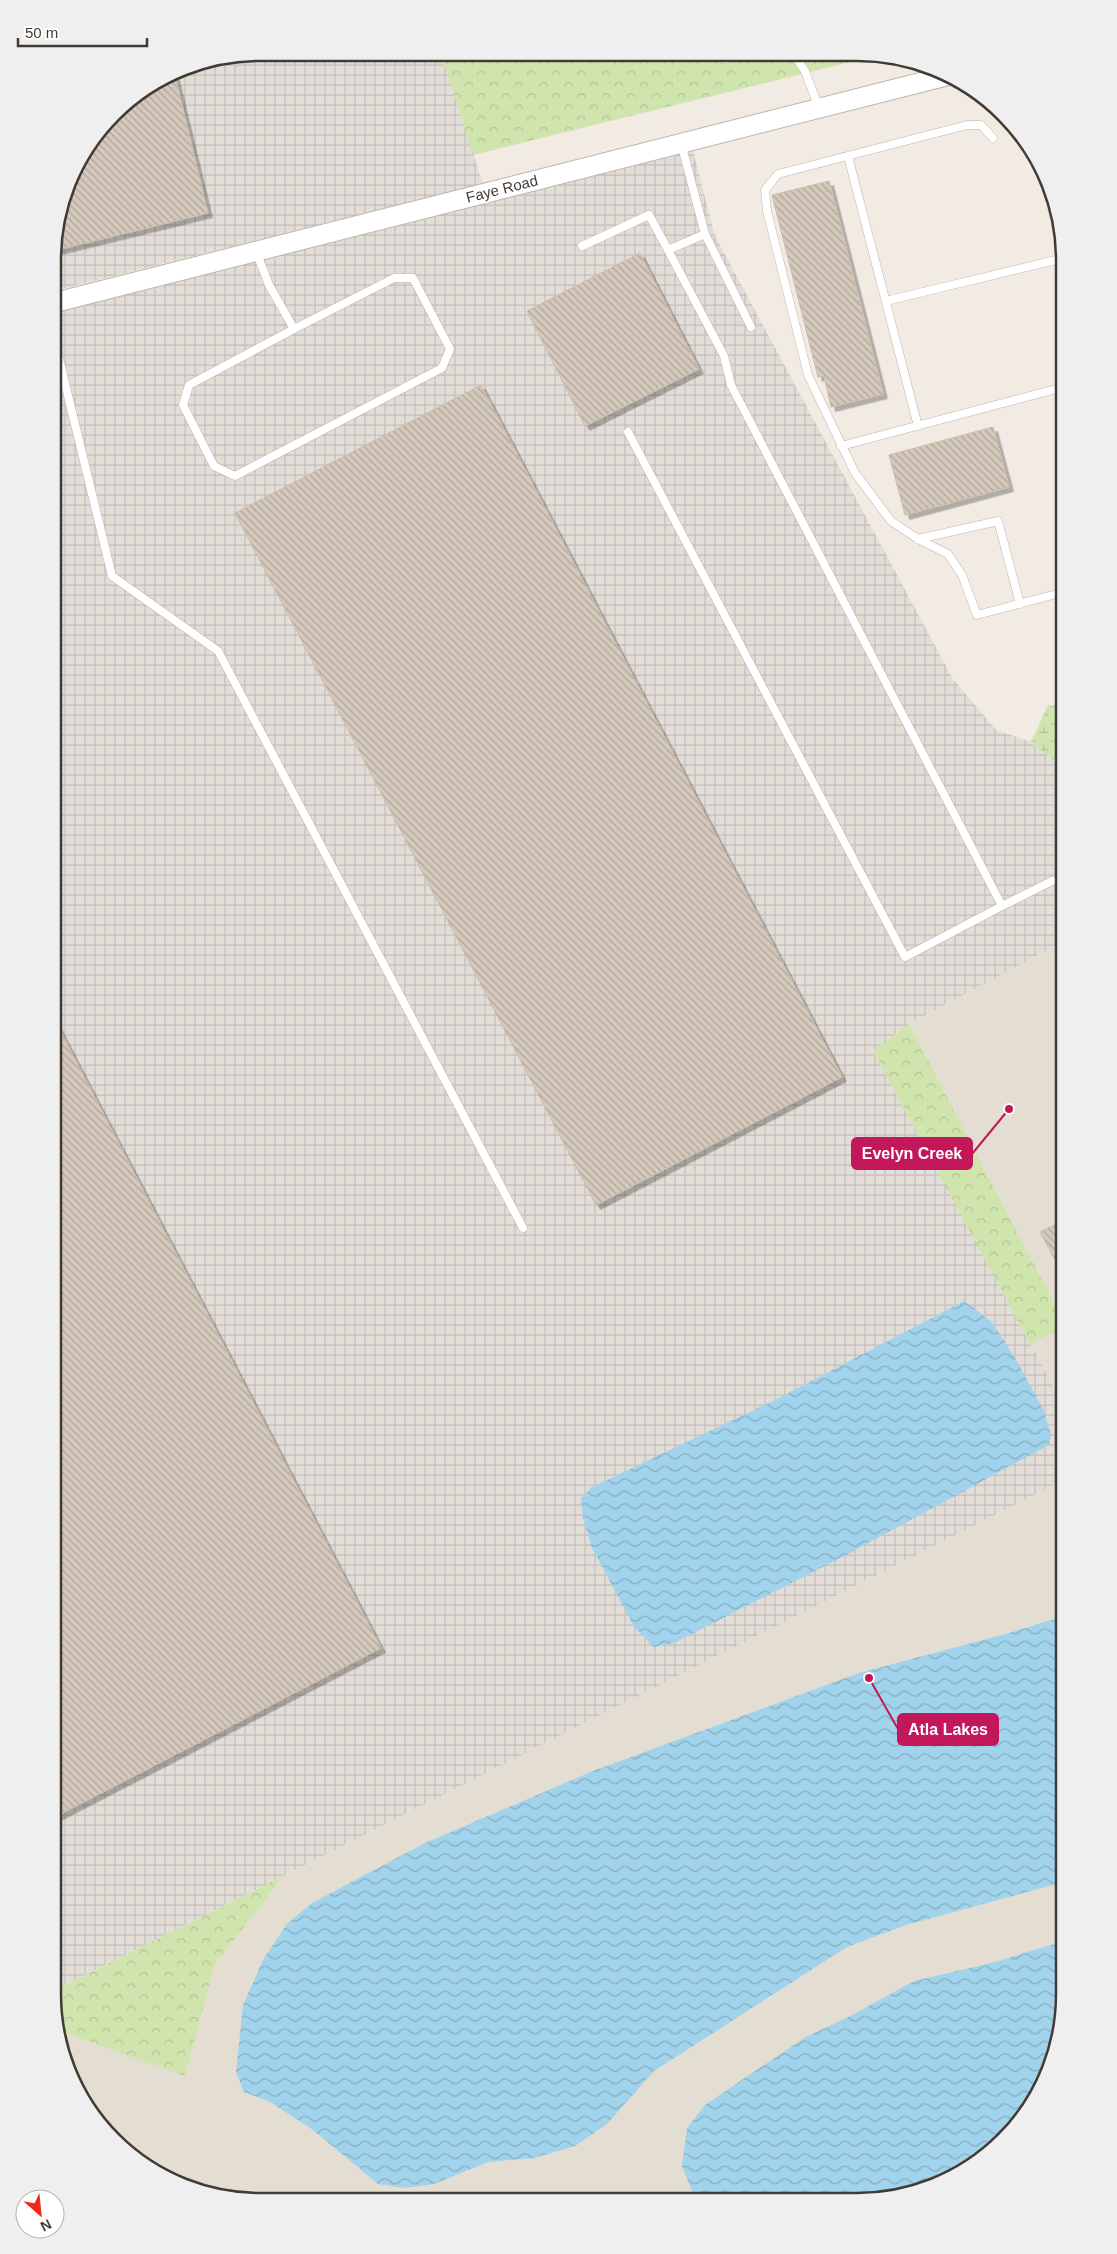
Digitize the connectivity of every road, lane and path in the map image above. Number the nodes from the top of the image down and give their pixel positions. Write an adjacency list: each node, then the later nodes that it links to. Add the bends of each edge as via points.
1 (798, 61): 3 (lane)
2 (937, 78): 3 (street, Faye Road)
3 (819, 108): 5 (street, Faye Road)
4 (993, 138): 6 (lane, via 981,125 967,126)
5 (681, 143): 7 (lane); 10 (street, Faye Road)
6 (848, 156): 13 (lane); 20 (lane, via 778,174 765,190 767,211 808,375)
7 (705, 234): 9 (lane); 14 (lane)
8 (582, 246): 9 (lane, via 649,214)
9 (668, 250): 25 (lane, via 724,356 731,385)
10 (256, 251): 12 (street, Faye Road); 15 (lane, via 269,285)
11 (1056, 260): 13 (lane)
12 (61, 301)
13 (886, 301): 18 (lane)
14 (751, 327)
15 (294, 329): 15 (lane, via 190,385 183,404 214,466 235,476 442,368 450,349 413,278 394,278)
16 (61, 367): 26 (lane, via 112,576 218,651)
17 (1056, 389): 18 (lane)
18 (918, 426): 20 (lane)
19 (628, 432): 25 (lane, via 905,957)
20 (841, 446): 21 (lane, via 855,473 891,521)
21 (918, 539): 23 (lane, via 948,554 962,575 977,614); 23 (lane, via 998,521)
22 (1056, 594): 23 (lane)
23 (1020, 604)
24 (1052, 881): 25 (lane)
25 (1002, 906)
26 (523, 1228)

